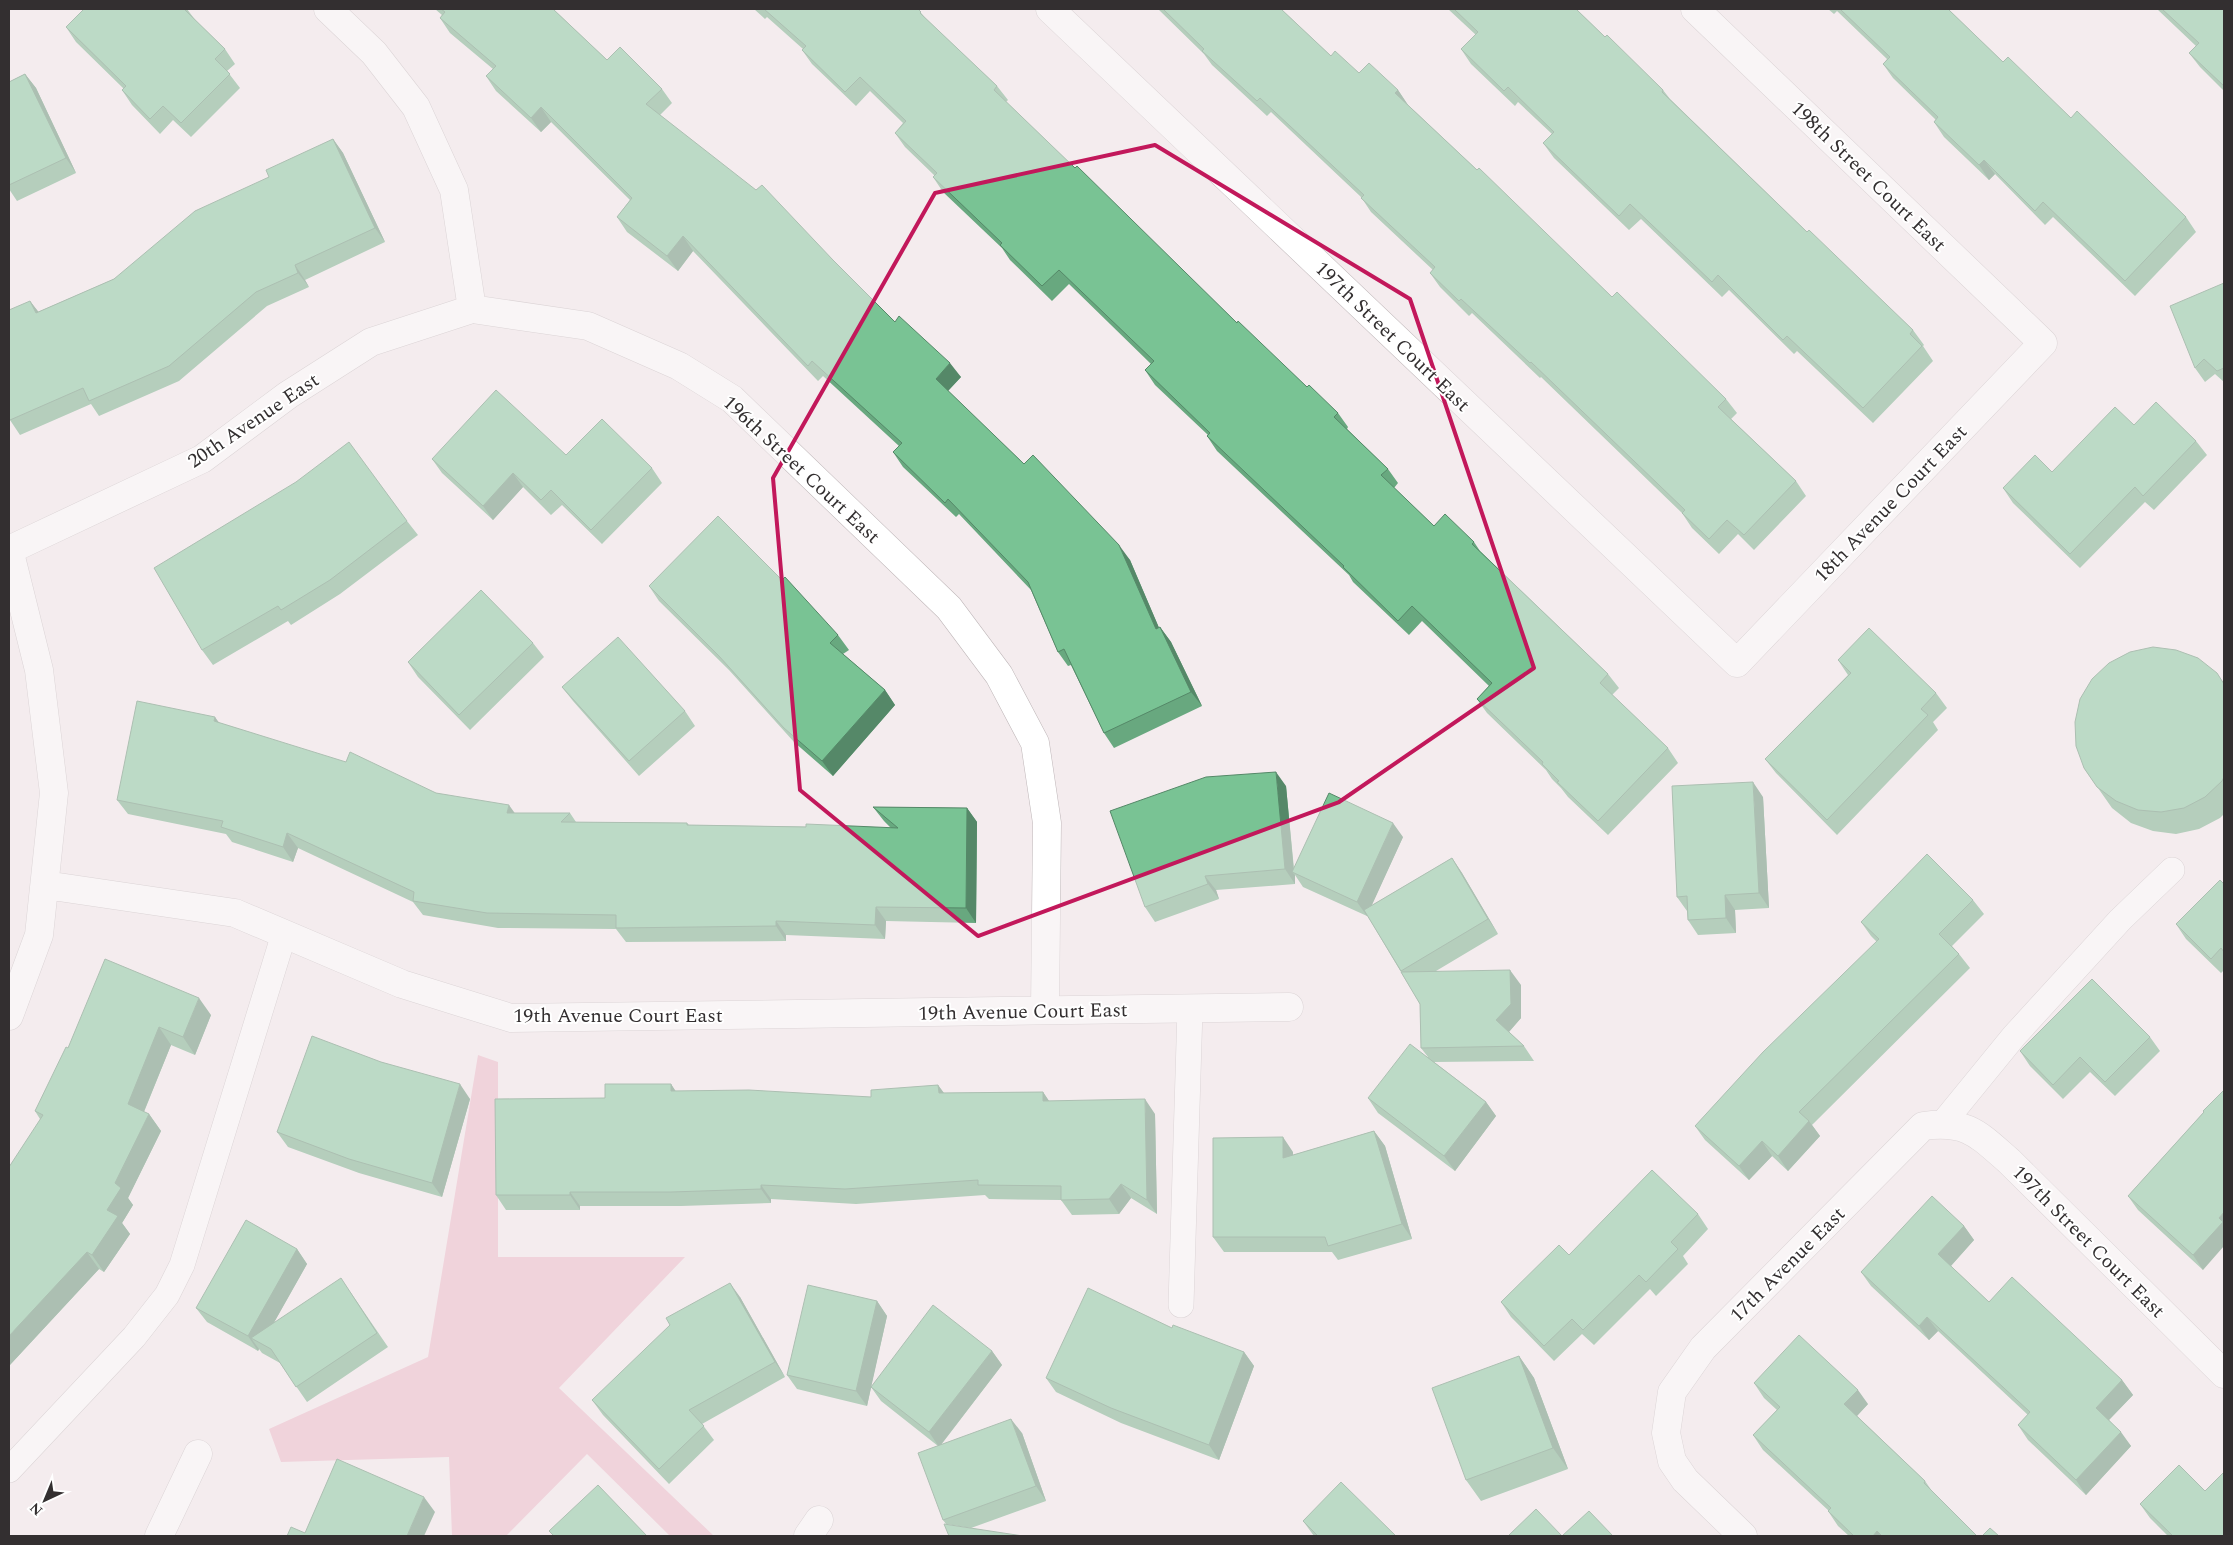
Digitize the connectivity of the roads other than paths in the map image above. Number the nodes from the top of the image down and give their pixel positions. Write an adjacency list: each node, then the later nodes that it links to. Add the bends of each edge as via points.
1 (328, 9): 4 (street, via 374,53 416,107 454,190)
2 (1050, 9): 7 (street, 197th Street Court East)
3 (1695, 9): 5 (street, 198th Street Court East)
4 (472, 309): 6 (street, 20th Avenue East, via 371,342 288,395 202,459); 13 (street, 196th Street Court East, via 588,326 679,366 732,399 949,608 998,675 1035,744 1047,823)
5 (2043, 343): 7 (street, 18th Avenue Court East)
6 (9, 550): 9 (street, via 39,670 54,793)
7 (1737, 662)
8 (2172, 870): 15 (lane, via 2120,920 2014,1036)
9 (45, 885): 10 (street, 19th Avenue Court East, via 235,913); 14 (street, via 39,935)
10 (284, 934): 13 (street, 19th Avenue Court East, via 402,984 511,1018); 19 (lane, via 182,1265 167,1295 134,1337)
11 (1289, 1007): 12 (street, 19th Avenue Court East)
12 (1190, 1008): 13 (street, 19th Avenue Court East); 16 (lane)
13 (1046, 1010)
14 (9, 1016)
15 (1943, 1123): 17 (street, 197th Street Court East, via 1975,1132 2009,1161); 21 (street, 17th Avenue East, via 1923,1126 1703,1348 1672,1392 1666,1433 1672,1461 1685,1480)
16 (1181, 1305)
17 (2222, 1369)
18 (198, 1454): 20 (street)
19 (9, 1470)
20 (159, 1536)
21 (1743, 1536)

